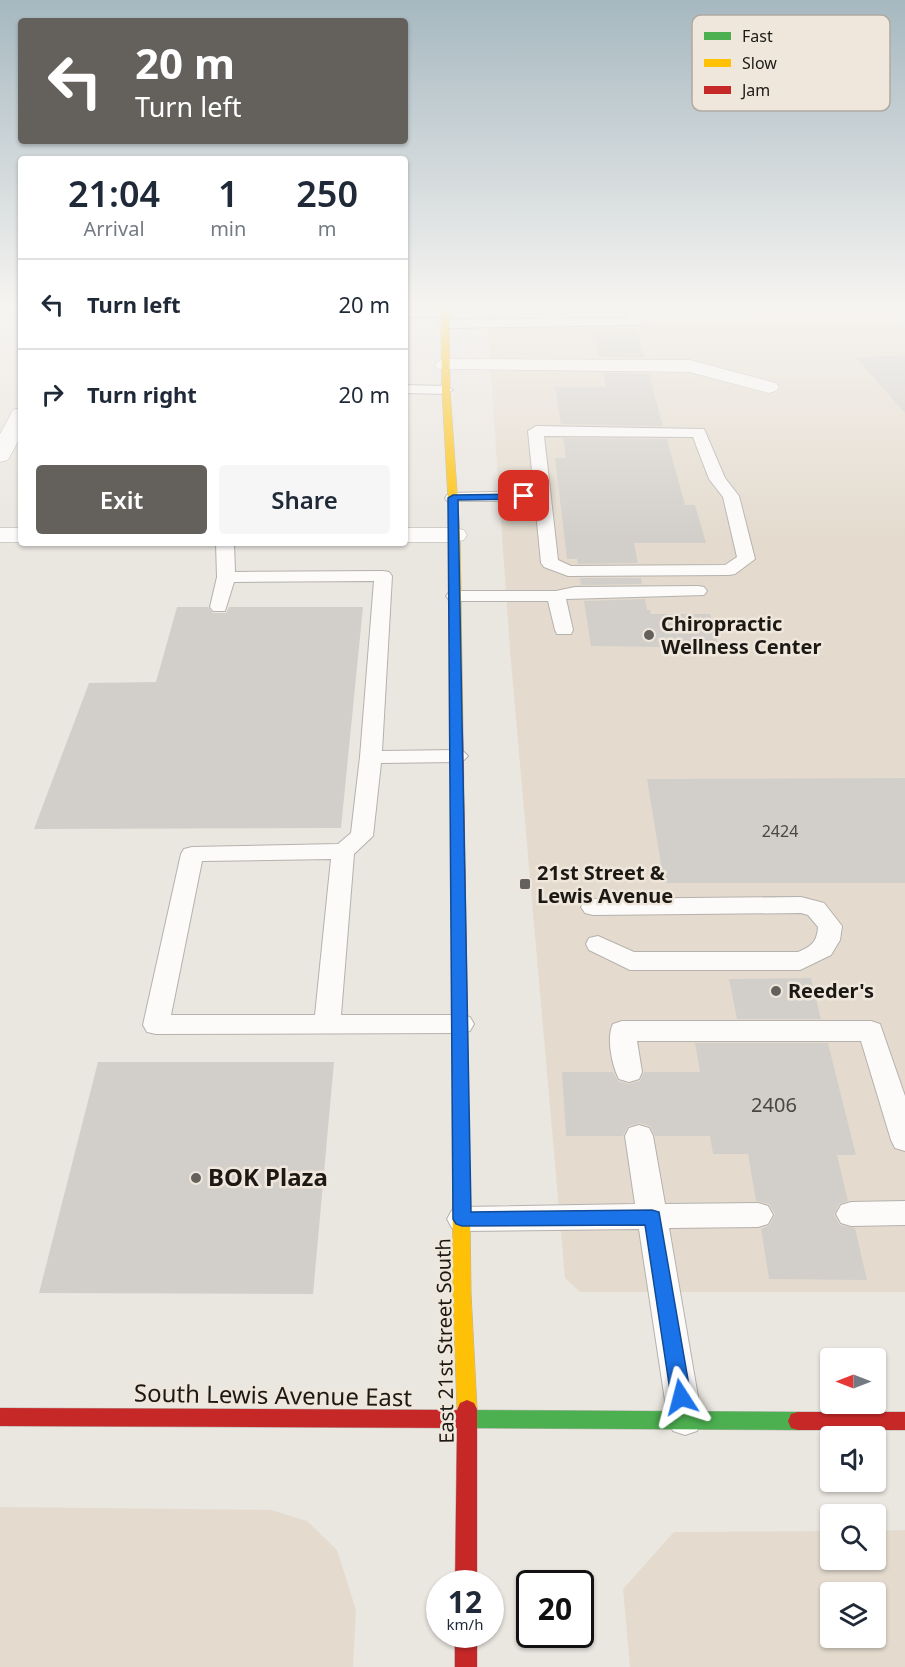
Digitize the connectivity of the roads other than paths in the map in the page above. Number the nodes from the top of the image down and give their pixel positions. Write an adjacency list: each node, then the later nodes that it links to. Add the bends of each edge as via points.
1 (445, 383): 5 (main road, East 21st Street South)
2 (755, 383): 3 (street)
3 (769, 387)
4 (408, 389): 5 (lane)
5 (446, 390): 9 (main road, East 21st Street South)
6 (18, 421): 7 (street)
7 (0, 455)
8 (543, 496): 8 (lane, via 536,431 699,432 717,478 731,496 746,559 729,570 568,571 550,563); 9 (lane)
9 (453, 498): 13 (main road, East 21st Street South)
10 (0, 535): 11 (street)
11 (18, 535)
12 (408, 535): 13 (street)
13 (455, 535): 17 (main road, East 21st Street South)
14 (225, 546): 15 (lane)
15 (226, 577): 19 (lane); 22 (lane, via 383,576)
16 (698, 591): 18 (lane, via 575,592)
17 (455, 596): 18 (lane); 21 (main road, East 21st Street South)
18 (556, 596): 20 (lane)
19 (219, 607)
20 (564, 630)
21 (457, 756): 22 (lane); 27 (main road, East 21st Street South)
22 (371, 757): 23 (lane, via 362,836)
23 (343, 851): 26 (lane); 26 (lane, via 192,854 156,1025)
24 (593, 907): 25 (lane, via 801,905 816,909 830,926 830,940 818,953 800,961 630,962)
25 (598, 944)
26 (327, 1024): 27 (lane)
27 (461, 1024): 35 (main road, East 21st Street South)
28 (628, 1072): 30 (lane, via 622,1031 871,1031)
29 (639, 1136): 34 (lane)
30 (905, 1140)
31 (905, 1213): 32 (lane)
32 (851, 1214)
33 (758, 1215): 34 (lane)
34 (652, 1217): 35 (lane); 38 (lane)
35 (462, 1219): 37 (main road, East 21st Street South)
36 (0, 1417): 37 (main road, South Lewis Avenue East)
37 (467, 1420): 38 (main road, South Lewis Avenue East); 40 (main road, East 21st Street South)
38 (685, 1420): 39 (main road, South Lewis Avenue East)
39 (905, 1421)
40 (466, 1570)
41 (466, 1648): 42 (main road)
42 (466, 1667)

